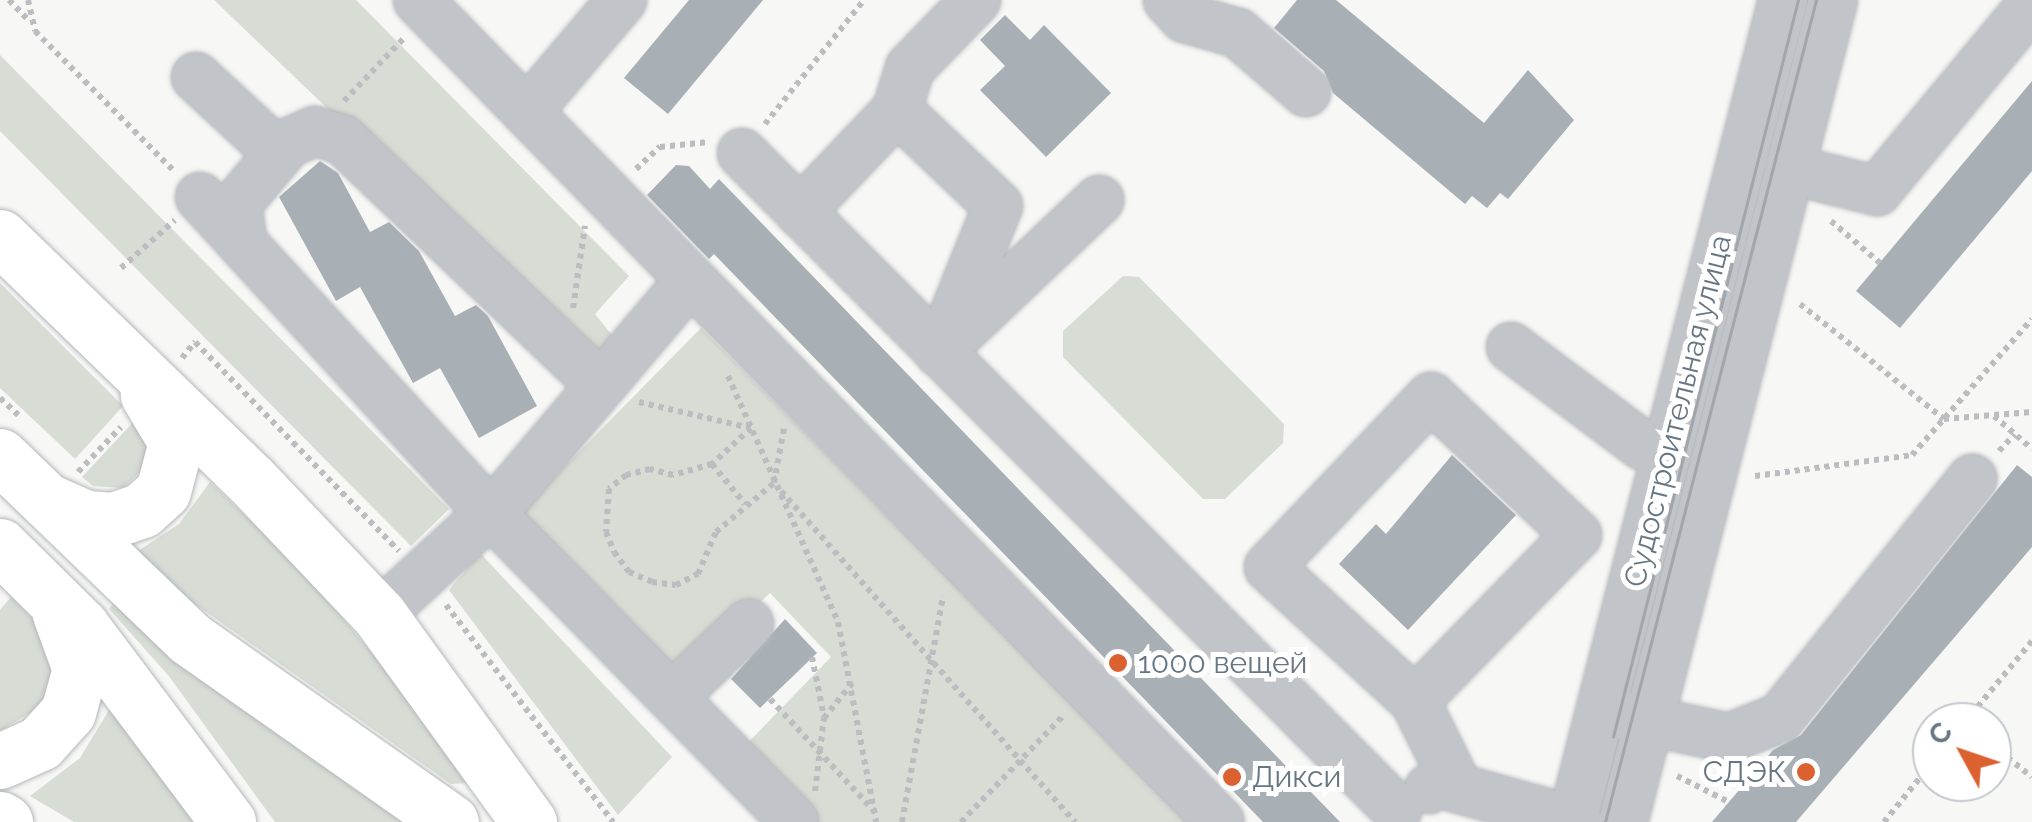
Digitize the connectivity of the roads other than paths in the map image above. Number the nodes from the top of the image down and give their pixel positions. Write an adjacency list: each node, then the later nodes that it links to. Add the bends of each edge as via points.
1 (622, 0): 12 (street)
2 (976, 0): 11 (street, via 910,68)
3 (1168, 0): 10 (street, via 1185,18 1238,33)
4 (1782, 0): 27 (street, Судостроительная улица)
5 (1808, 0): 37 (street)
6 (1833, 0): 15 (street, Судостроительная улица)
7 (2032, 4): 15 (street, via 1877,191)
8 (423, 6): 12 (street)
9 (196, 77): 13 (street)
10 (1306, 92)
11 (898, 110): 18 (street); 23 (street, via 998,206)
12 (527, 112): 21 (street)
13 (297, 142): 20 (street, via 237,204); 24 (street, via 342,139)
14 (742, 153): 18 (street)
15 (1790, 169): 37 (street, Судостроительная улица)
16 (200, 197): 20 (street)
17 (1099, 200): 23 (street)
18 (800, 212): 23 (street)
19 (0, 236): 25 (main road)
20 (242, 239): 30 (street)
21 (690, 280): 24 (street); 45 (street)
22 (1512, 346): 27 (street, via 1642,444)
23 (940, 352): 41 (street)
24 (584, 370): 30 (street)
25 (133, 371): 28 (main road, via 174,430 175,459 163,490 142,510 112,520 86,518); 33 (main road, via 250,478)
26 (13, 439): 28 (main road)
27 (1666, 452): 37 (street, Судостроительная улица)
28 (54, 479): 43 (main road, via 189,638)
29 (1972, 479): 37 (street, via 1780,718 1729,738)
30 (491, 512): 33 (street); 35 (street)
31 (0, 546): 32 (main road)
32 (52, 598): 38 (main road, via 76,646 78,687 68,712 40,743); 42 (main road, via 81,626)
33 (379, 615): 44 (main road)
34 (749, 624): 35 (street)
35 (673, 696): 40 (street)
36 (1415, 701): 36 (street, via 1577,535 1431,397 1270,567); 39 (street)
37 (1625, 716): 46 (street, Судостроительная улица); 47 (street, Судостроительная улица)
38 (0, 761)
39 (1458, 788): 41 (street, via 1439,782); 46 (street)
40 (804, 813)
41 (1391, 816)
42 (228, 822)
43 (451, 822)
44 (530, 822)
45 (1220, 822)
46 (1580, 822)
47 (1623, 822)

